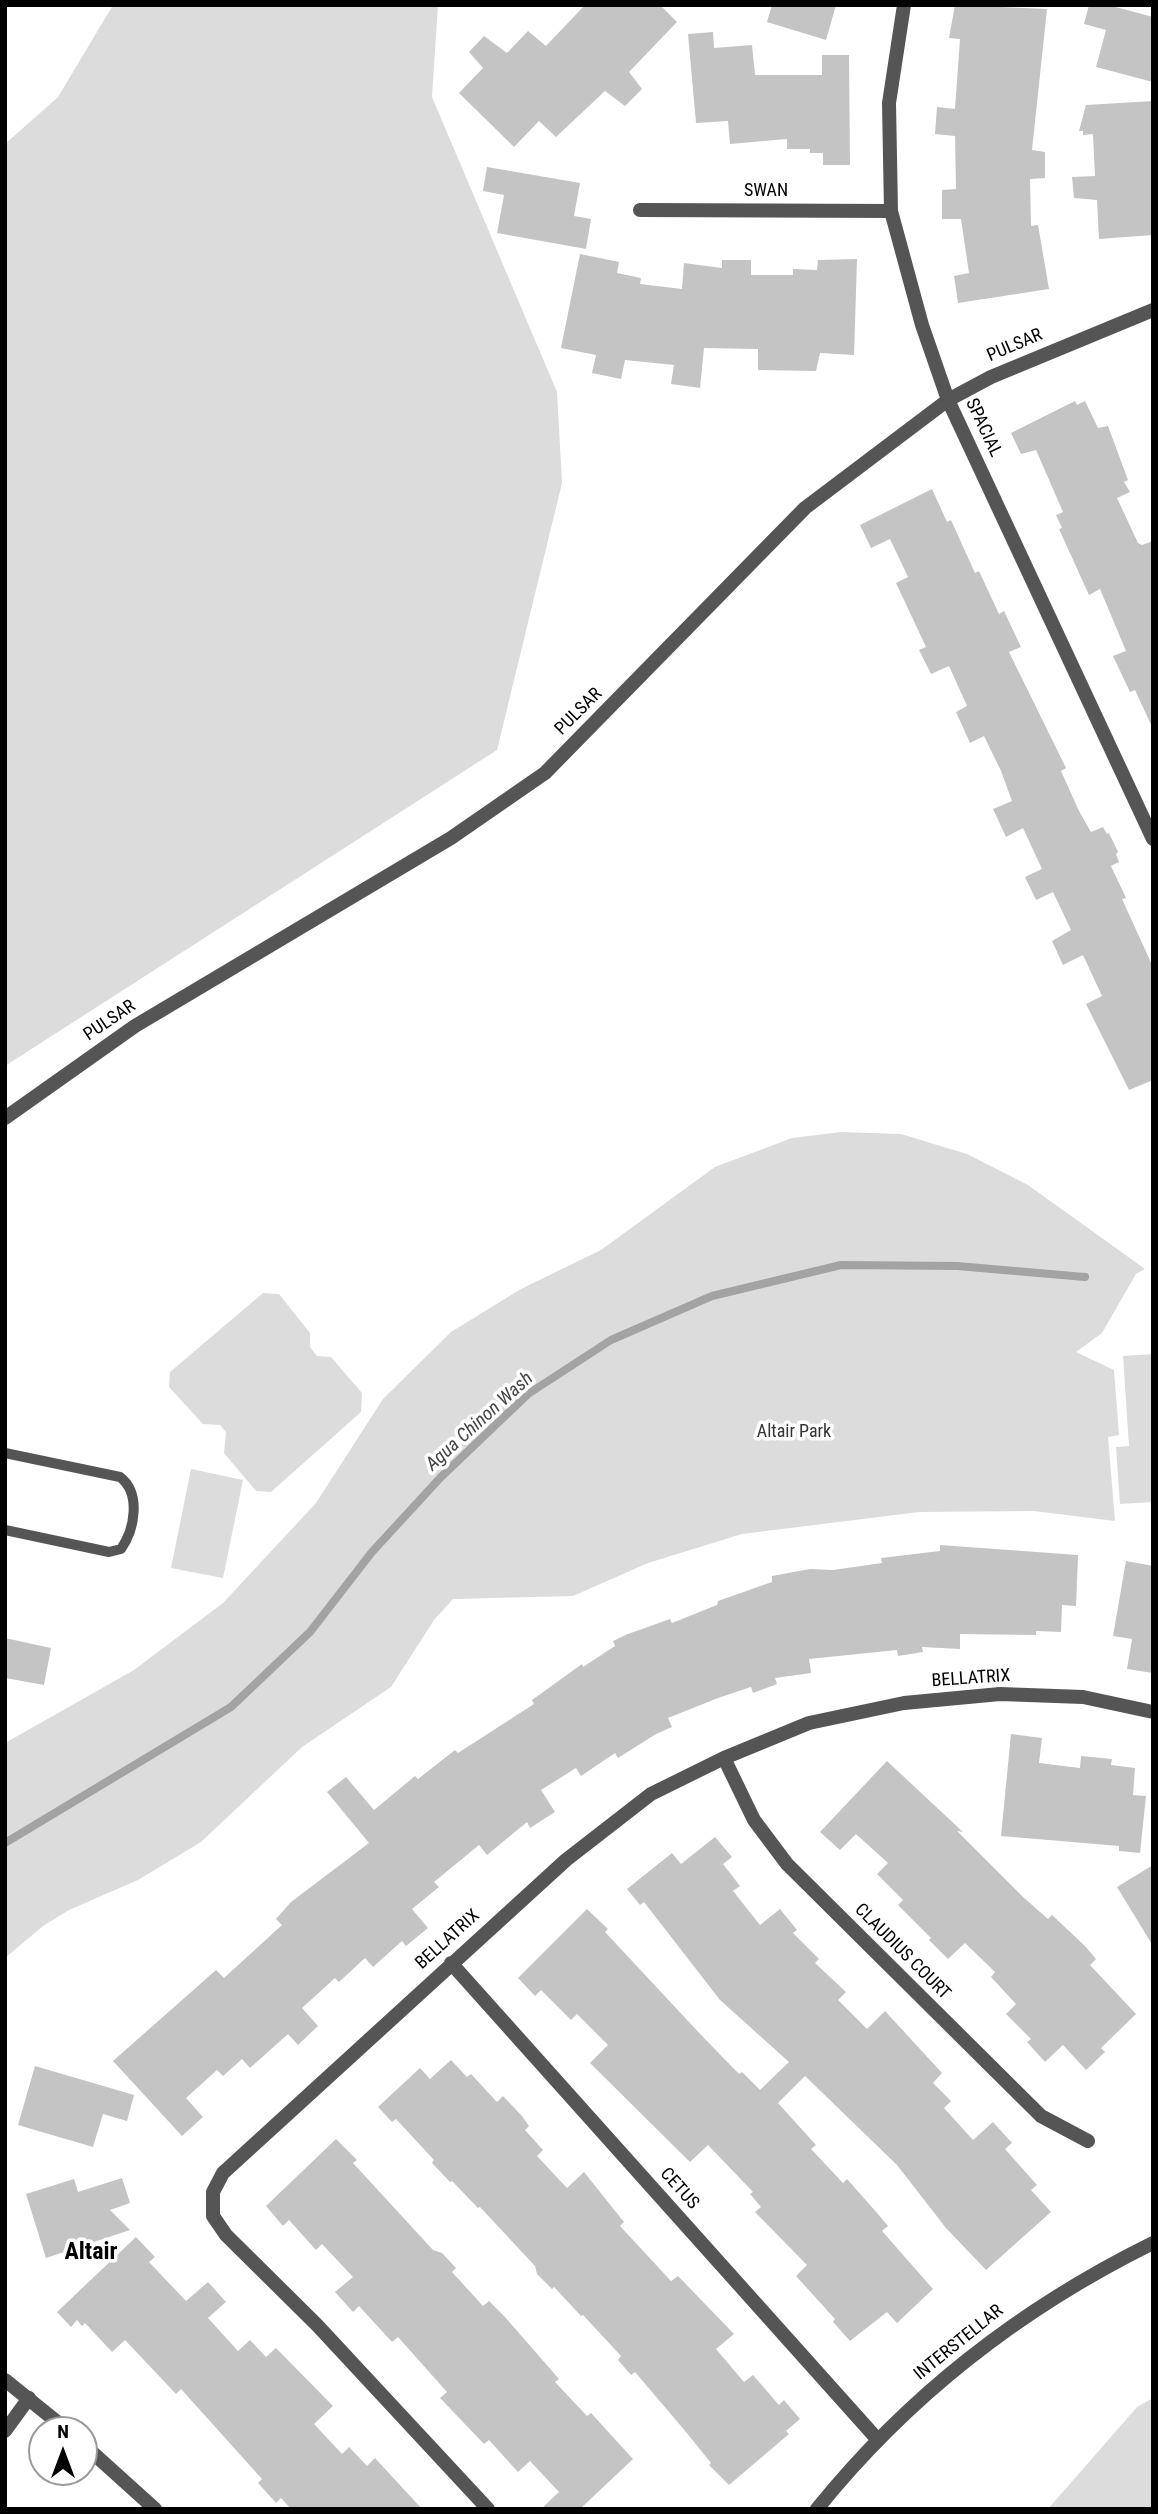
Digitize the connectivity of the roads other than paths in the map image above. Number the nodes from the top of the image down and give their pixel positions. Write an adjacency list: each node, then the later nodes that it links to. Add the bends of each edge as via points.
1 (904, 5): 3 (street, SPACIAL, via 889,103)
2 (640, 210): 3 (street, SWAN)
3 (891, 211): 5 (street, SPACIAL, via 922,326)
4 (1153, 310): 5 (street, PULSAR, via 991,377)
5 (948, 400): 6 (street, SPACIAL); 7 (street, PULSAR, via 805,508 545,773 451,838 135,1026)
6 (1153, 839)
7 (5, 1118)
8 (5, 1453): 9 (lane, via 120,1477 135,1496 127,1540 121,1549 109,1552)
9 (5, 1530)
10 (1153, 1713): 11 (street, BELLATRIX, via 1083,1697 1000,1694 904,1703 809,1723)
11 (724, 1758): 12 (street, BELLATRIX, via 651,1794 566,1860); 13 (street, CLAUDIUS COURT, via 754,1820 787,1864 1041,2116)
12 (451, 1963): 19 (street, CETUS); 22 (street, BELLATRIX, via 223,2173 213,2192 213,2216 226,2235 317,2325)
13 (1088, 2141)
14 (1153, 2243): 19 (street, INTERSTELLAR, via 1021,2318 959,2365)
15 (5, 2380): 16 (street)
16 (29, 2398): 17 (street); 18 (street)
17 (50, 2416)
18 (5, 2431)
19 (878, 2440): 23 (street, INTERSTELLAR)
20 (98, 2458): 21 (street)
21 (155, 2509)
22 (488, 2509)
23 (817, 2509)

